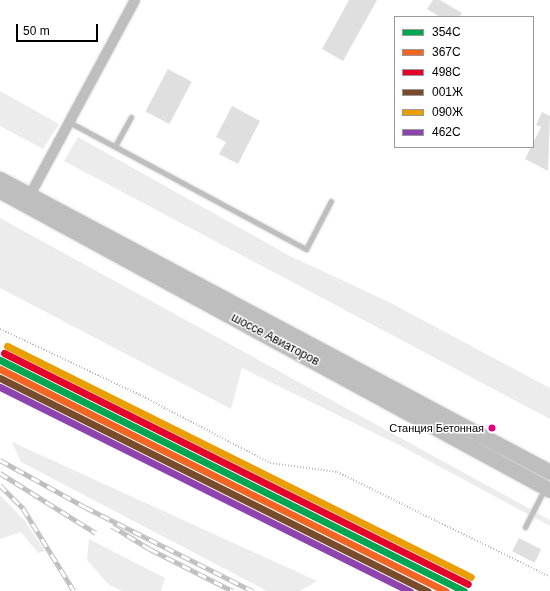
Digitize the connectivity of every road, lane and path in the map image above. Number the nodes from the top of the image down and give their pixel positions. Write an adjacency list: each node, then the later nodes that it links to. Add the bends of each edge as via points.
1 (135, 0): 3 (street)
2 (131, 117): 4 (lane)
3 (69, 122): 4 (lane); 7 (street)
4 (115, 146): 8 (lane, via 306,249)
5 (0, 179): 7 (main road, шоссе Авиаторов)
6 (0, 191): 11 (main road, шоссе Авиаторов)
7 (30, 195): 10 (main road, шоссе Авиаторов)
8 (331, 201)
9 (0, 329): 13 (path, via 140,395 270,463 337,472)
10 (550, 472)
11 (548, 489): 12 (lane)
12 (524, 527)
13 (550, 577)

